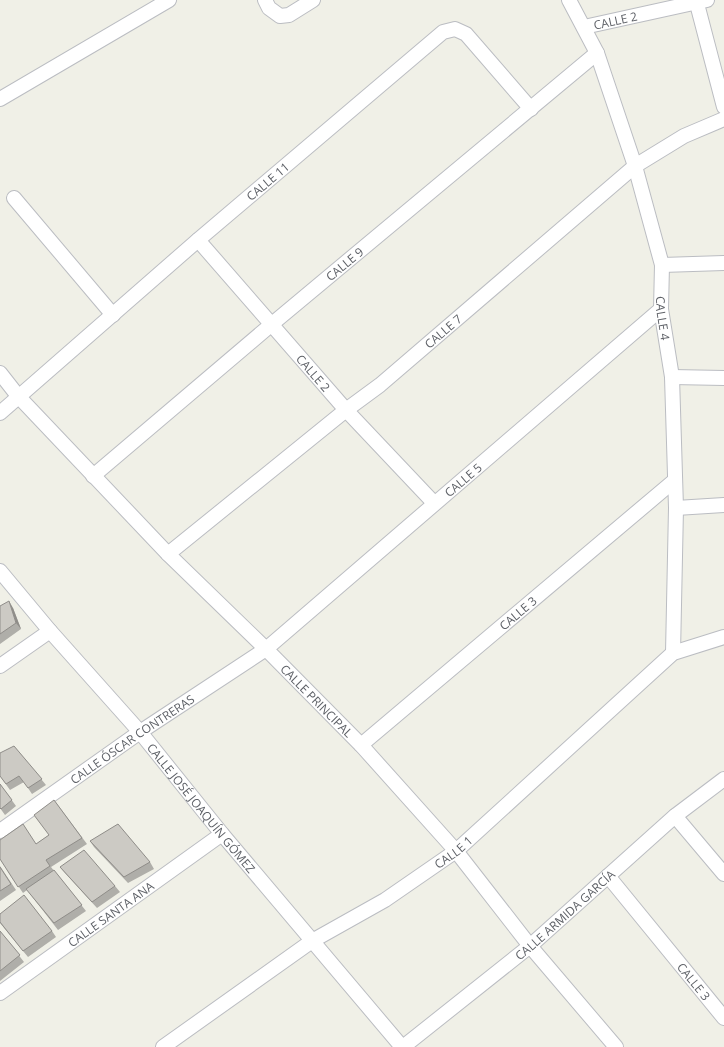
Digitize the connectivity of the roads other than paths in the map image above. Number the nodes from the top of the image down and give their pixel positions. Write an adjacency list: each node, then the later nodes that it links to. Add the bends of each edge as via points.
1 (169, 0): 8 (street)
2 (265, 0): 3 (street, via 269,8 280,16 289,15)
3 (313, 0)
4 (569, 0): 6 (street, CALLE 4)
5 (700, 1): 6 (street, CALLE 2); 9 (street)
6 (584, 27): 7 (street, CALLE 4)
7 (597, 53): 10 (street, CALLE 9); 12 (street, CALLE 4)
8 (0, 100)
9 (724, 107)
10 (531, 109): 14 (street, CALLE 11, via 466,34 455,29 443,32); 19 (street, CALLE 9)
11 (724, 119): 12 (street, CALLE 7, via 684,136)
12 (635, 166): 16 (street, CALLE 4); 24 (street, CALLE 7, via 380,385)
13 (14, 198): 18 (street)
14 (198, 240): 18 (street, CALLE 11); 19 (street, CALLE 2)
15 (724, 263): 16 (street)
16 (662, 265): 17 (street, CALLE 4)
17 (661, 309): 21 (street, CALLE 4); 28 (street, CALLE 5)
18 (112, 315): 23 (street, CALLE 11)
19 (272, 324): 24 (street, CALLE 2); 26 (street, CALLE 9)
20 (0, 373): 23 (street, CALLE PRINCIPAL)
21 (672, 377): 22 (street); 27 (street, CALLE 4)
22 (724, 378)
23 (18, 396): 25 (street, CALLE 11); 26 (street, CALLE PRINCIPAL)
24 (346, 410): 28 (street, CALLE 2); 31 (street, CALLE 7)
25 (0, 413)
26 (93, 476): 31 (street, CALLE PRINCIPAL)
27 (675, 480): 30 (street, CALLE 4); 39 (street, CALLE 3)
28 (434, 503): 35 (street, CALLE 5)
29 (724, 505): 30 (street)
30 (676, 508): 36 (street, CALLE 4)
31 (168, 554): 35 (street, CALLE PRINCIPAL)
32 (0, 572): 33 (street, CALLE JOSÉ JOAQUÍN GÓMEZ)
33 (50, 631): 37 (street); 38 (street, CALLE JOSÉ JOAQUÍN GÓMEZ)
34 (724, 637): 36 (street, CALLE 1)
35 (266, 649): 38 (street, CALLE ÓSCAR CONTRERAS); 39 (street, CALLE PRINCIPAL)
36 (673, 653): 44 (street, CALLE 1)
37 (0, 666)
38 (140, 732): 42 (street, CALLE ÓSCAR CONTRERAS); 43 (street, CALLE JOSÉ JOAQUÍN GÓMEZ)
39 (361, 745): 44 (street, CALLE PRINCIPAL)
40 (724, 779): 41 (street, CALLE ARMIDA GARCÍA)
41 (676, 816): 45 (street); 46 (street, CALLE ARMIDA GARCÍA)
42 (0, 831)
43 (222, 834): 47 (street, CALLE JOSÉ JOAQUÍN GÓMEZ); 49 (street, CALLE SANTA ANA)
44 (456, 850): 47 (street, CALLE 1, via 385,900); 48 (street, CALLE PRINCIPAL)
45 (724, 874)
46 (608, 876): 48 (street, CALLE ARMIDA GARCÍA); 50 (street, CALLE 3)
47 (312, 941): 51 (street, CALLE 1); 52 (street, CALLE JOSÉ JOAQUÍN GÓMEZ)
48 (530, 946): 52 (street, CALLE ARMIDA GARCÍA); 53 (street, CALLE PRINCIPAL)
49 (0, 993)
50 (724, 1018)
51 (163, 1047)
52 (402, 1047)
53 (616, 1047)

